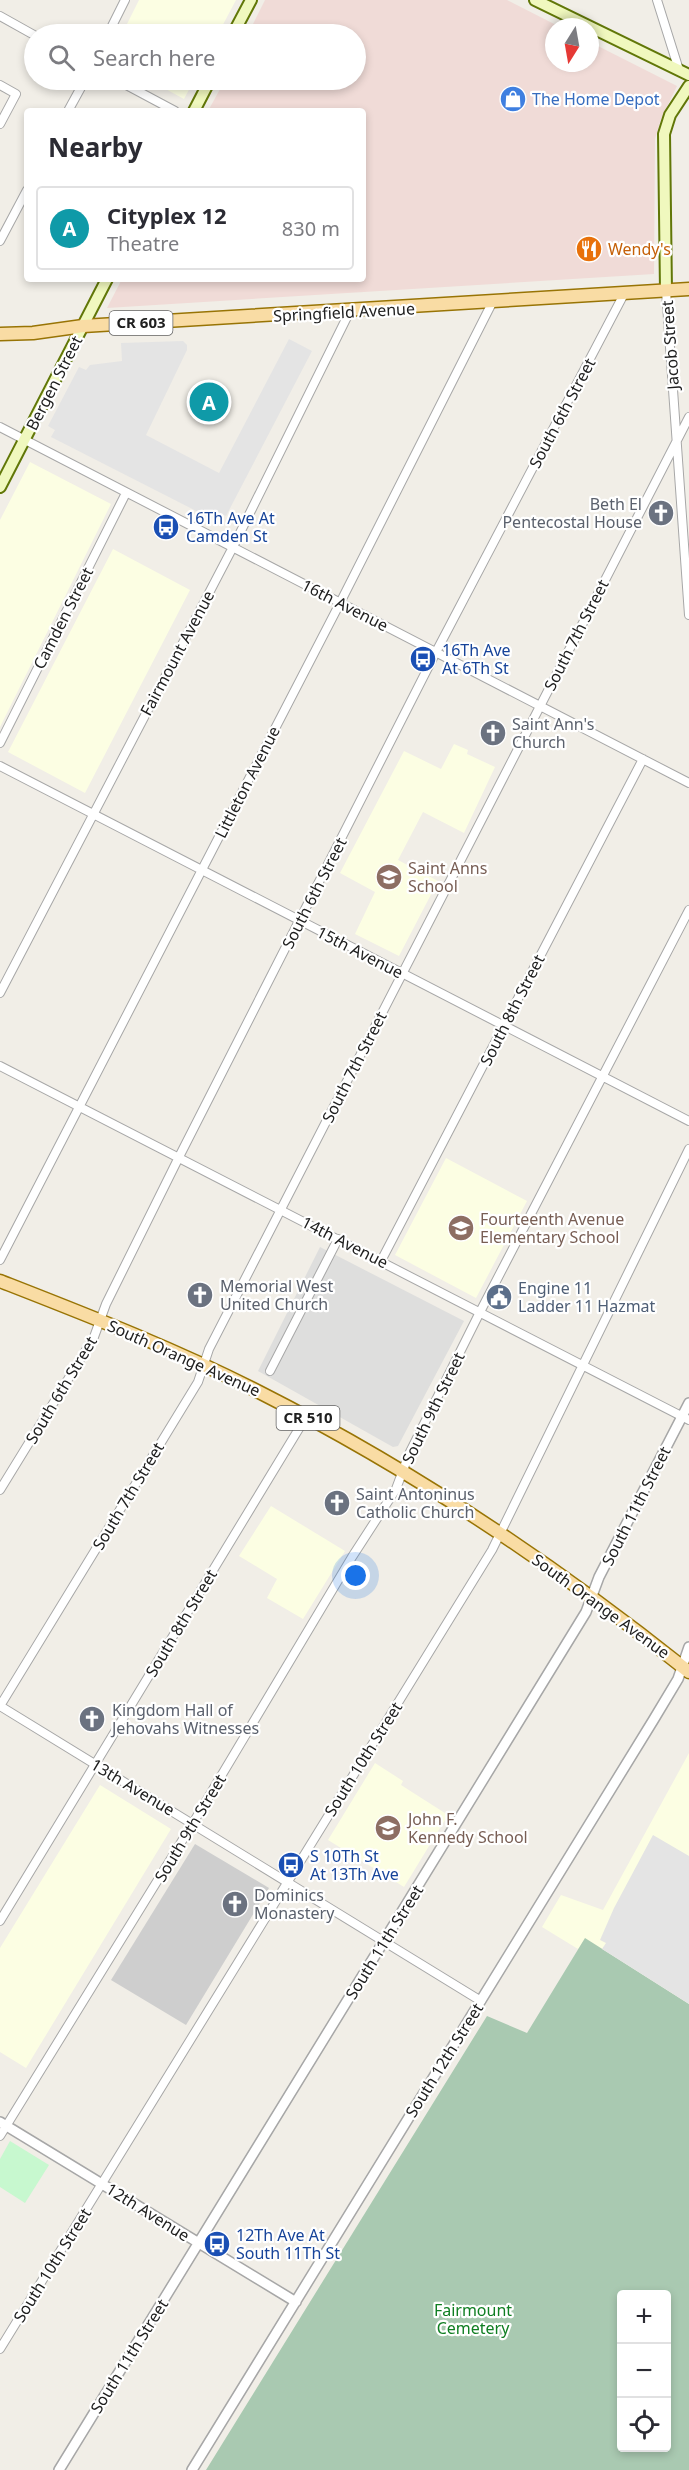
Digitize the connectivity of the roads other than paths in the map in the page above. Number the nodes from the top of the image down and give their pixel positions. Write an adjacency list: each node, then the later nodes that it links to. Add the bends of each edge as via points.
1 (125, 0): 7 (street)
2 (251, 0): 8 (main road)
3 (535, 0): 5 (main road)
4 (657, 0): 10 (street)
5 (554, 5): 10 (main road)
6 (0, 16): 9 (street)
7 (113, 24)
8 (238, 24)
9 (24, 29)
10 (678, 70): 11 (main road)
11 (689, 75)
12 (0, 85): 20 (street, via 16,94)
13 (689, 86): 25 (main road, via 670,115 664,134)
14 (80, 90): 17 (street)
15 (136, 90): 18 (street)
16 (205, 90): 19 (main road)
17 (70, 108)
18 (169, 108)
19 (196, 108)
20 (0, 124)
21 (24, 196): 22 (street)
22 (0, 242)
23 (105, 282): 29 (main road, Bergen Street)
24 (689, 290): 25 (main road, Springfield Avenue / CR 603)
25 (666, 291): 26 (main road, Springfield Avenue / CR 603); 34 (street, Jacob Street)
26 (624, 294): 27 (main road, Springfield Avenue / CR 603); 40 (street, South 6th Street)
27 (492, 303): 28 (main road, Springfield Avenue / CR 603); 38 (street, Littleton Avenue)
28 (350, 311): 29 (main road, Springfield Avenue / CR 603); 37 (street, Fairmount Avenue)
29 (83, 326): 30 (main road, Springfield Avenue / CR 603); 33 (main road, Bergen Street)
30 (0, 334)
31 (689, 417): 34 (street, South 7th Street)
32 (0, 427): 33 (street, 16th Avenue)
33 (25, 440): 35 (main road, Bergen Street); 36 (street, 16th Avenue)
34 (677, 440): 39 (street, Jacob Street); 41 (street, South 7th Street)
35 (0, 487)
36 (126, 493): 37 (street, 16th Avenue); 42 (street, Camden Street)
37 (232, 547): 38 (street, 16th Avenue); 46 (street, Fairmount Avenue)
38 (340, 603): 40 (street, 16th Avenue); 47 (street, Littleton Avenue)
39 (689, 615)
40 (436, 652): 41 (street, 16th Avenue); 49 (street, South 6th Street)
41 (540, 706): 43 (street, 16th Avenue); 50 (street, South 7th Street)
42 (0, 743)
43 (643, 759): 45 (street, 16th Avenue); 52 (street, South 8th Street)
44 (0, 766): 46 (street, 15th Avenue)
45 (689, 783)
46 (93, 814): 47 (street, 15th Avenue); 51 (street, Fairmount Avenue)
47 (202, 870): 49 (street, 15th Avenue); 55 (street, Littleton Avenue)
48 (689, 910): 54 (street, South 9th Street)
49 (300, 920): 50 (street, 15th Avenue); 58 (street, South 6th Street)
50 (402, 973): 52 (street, 15th Avenue); 59 (street, South 7th Street)
51 (0, 993)
52 (504, 1025): 54 (street, 15th Avenue); 62 (street, South 8th Street)
53 (0, 1066): 55 (street, 14th Avenue)
54 (603, 1076): 56 (street, 15th Avenue); 64 (street, South 9th Street)
55 (79, 1106): 58 (street, 14th Avenue); 61 (street, Littleton Avenue)
56 (689, 1121)
57 (689, 1149): 67 (street, South 10th Street)
58 (179, 1157): 59 (street, 14th Avenue); 65 (street, South 6th Street)
59 (281, 1209): 60 (street, 14th Avenue); 66 (street, South 7th Street)
60 (338, 1239): 62 (street, 14th Avenue); 68 (street)
61 (0, 1260)
62 (381, 1261): 64 (street, 14th Avenue)
63 (0, 1281): 65 (main road, South Orange Avenue / CR 510)
64 (480, 1312): 67 (street, 14th Avenue); 72 (street, South 9th Street)
65 (101, 1321): 66 (main road, South Orange Avenue / CR 510); 73 (street, South 6th Street)
66 (204, 1365): 70 (main road, South Orange Avenue / CR 510); 78 (street, South 7th Street, via 198,1382)
67 (582, 1365): 71 (street, 14th Avenue); 74 (street, South 10th Street)
68 (270, 1371)
69 (689, 1403): 71 (street, South 11th Street)
70 (306, 1416): 72 (main road, South Orange Avenue / CR 510); 79 (street, South 8th Street)
71 (686, 1418): 75 (street, South 11th Street, via 599,1577)
72 (403, 1472): 74 (main road, South Orange Avenue / CR 510); 80 (street, South 9th Street)
73 (0, 1490)
74 (500, 1533): 75 (main road, South Orange Avenue / CR 510); 81 (street, South 10th Street)
75 (593, 1597): 77 (main road, South Orange Avenue / CR 510); 83 (street, South 11th Street)
76 (689, 1647): 77 (street, South 12th Street)
77 (686, 1669): 84 (street, South 12th Street)
78 (0, 1706): 79 (street, 13th Avenue)
79 (96, 1764): 80 (street, 13th Avenue); 82 (street, South 8th Street)
80 (193, 1823): 81 (street, 13th Avenue); 85 (street, South 9th Street)
81 (287, 1883): 83 (street, 13th Avenue); 87 (street, South 10th Street)
82 (0, 1921)
83 (384, 1942): 84 (street, 13th Avenue); 88 (street, South 11th Street)
84 (481, 2001): 89 (street, South 12th Street)
85 (3, 2124): 86 (street, South 9th Street); 87 (street, 12th Avenue)
86 (0, 2136)
87 (103, 2184): 88 (street, 12th Avenue); 90 (street, South 10th Street)
88 (198, 2243): 89 (street, 12th Avenue); 91 (street, South 11th Street)
89 (296, 2302): 92 (street, South 12th Street)
90 (0, 2349)
91 (58, 2470)
92 (192, 2470)

